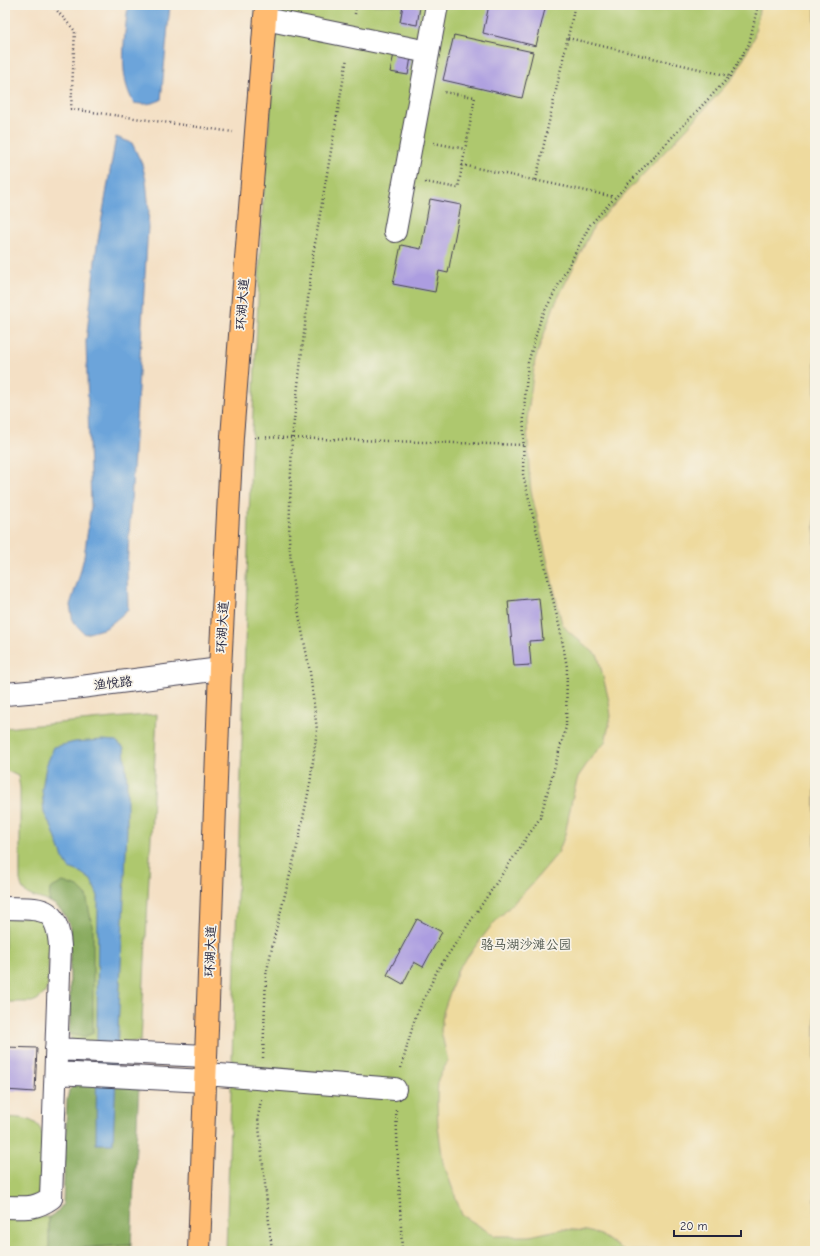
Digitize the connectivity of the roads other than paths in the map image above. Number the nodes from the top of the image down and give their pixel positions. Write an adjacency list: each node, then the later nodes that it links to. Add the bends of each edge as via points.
1 (437, 5): 3 (street)
2 (265, 12): 3 (street, via 351,36); 5 (main road, 环湖大道, via 232,437)
3 (428, 52): 4 (street)
4 (395, 231)
5 (220, 669): 6 (street, 渔悦路); 9 (main road, 环湖大道)
6 (5, 694)
7 (5, 908): 8 (street, via 38,909 49,914 57,925 60,946)
8 (56, 1049): 9 (street); 10 (street)
9 (206, 1071): 10 (street); 11 (street, via 263,1079); 13 (main road, 环湖大道)
10 (56, 1073): 12 (street, via 51,1198 41,1205 32,1207)
11 (396, 1089)
12 (5, 1207)
13 (200, 1251)

